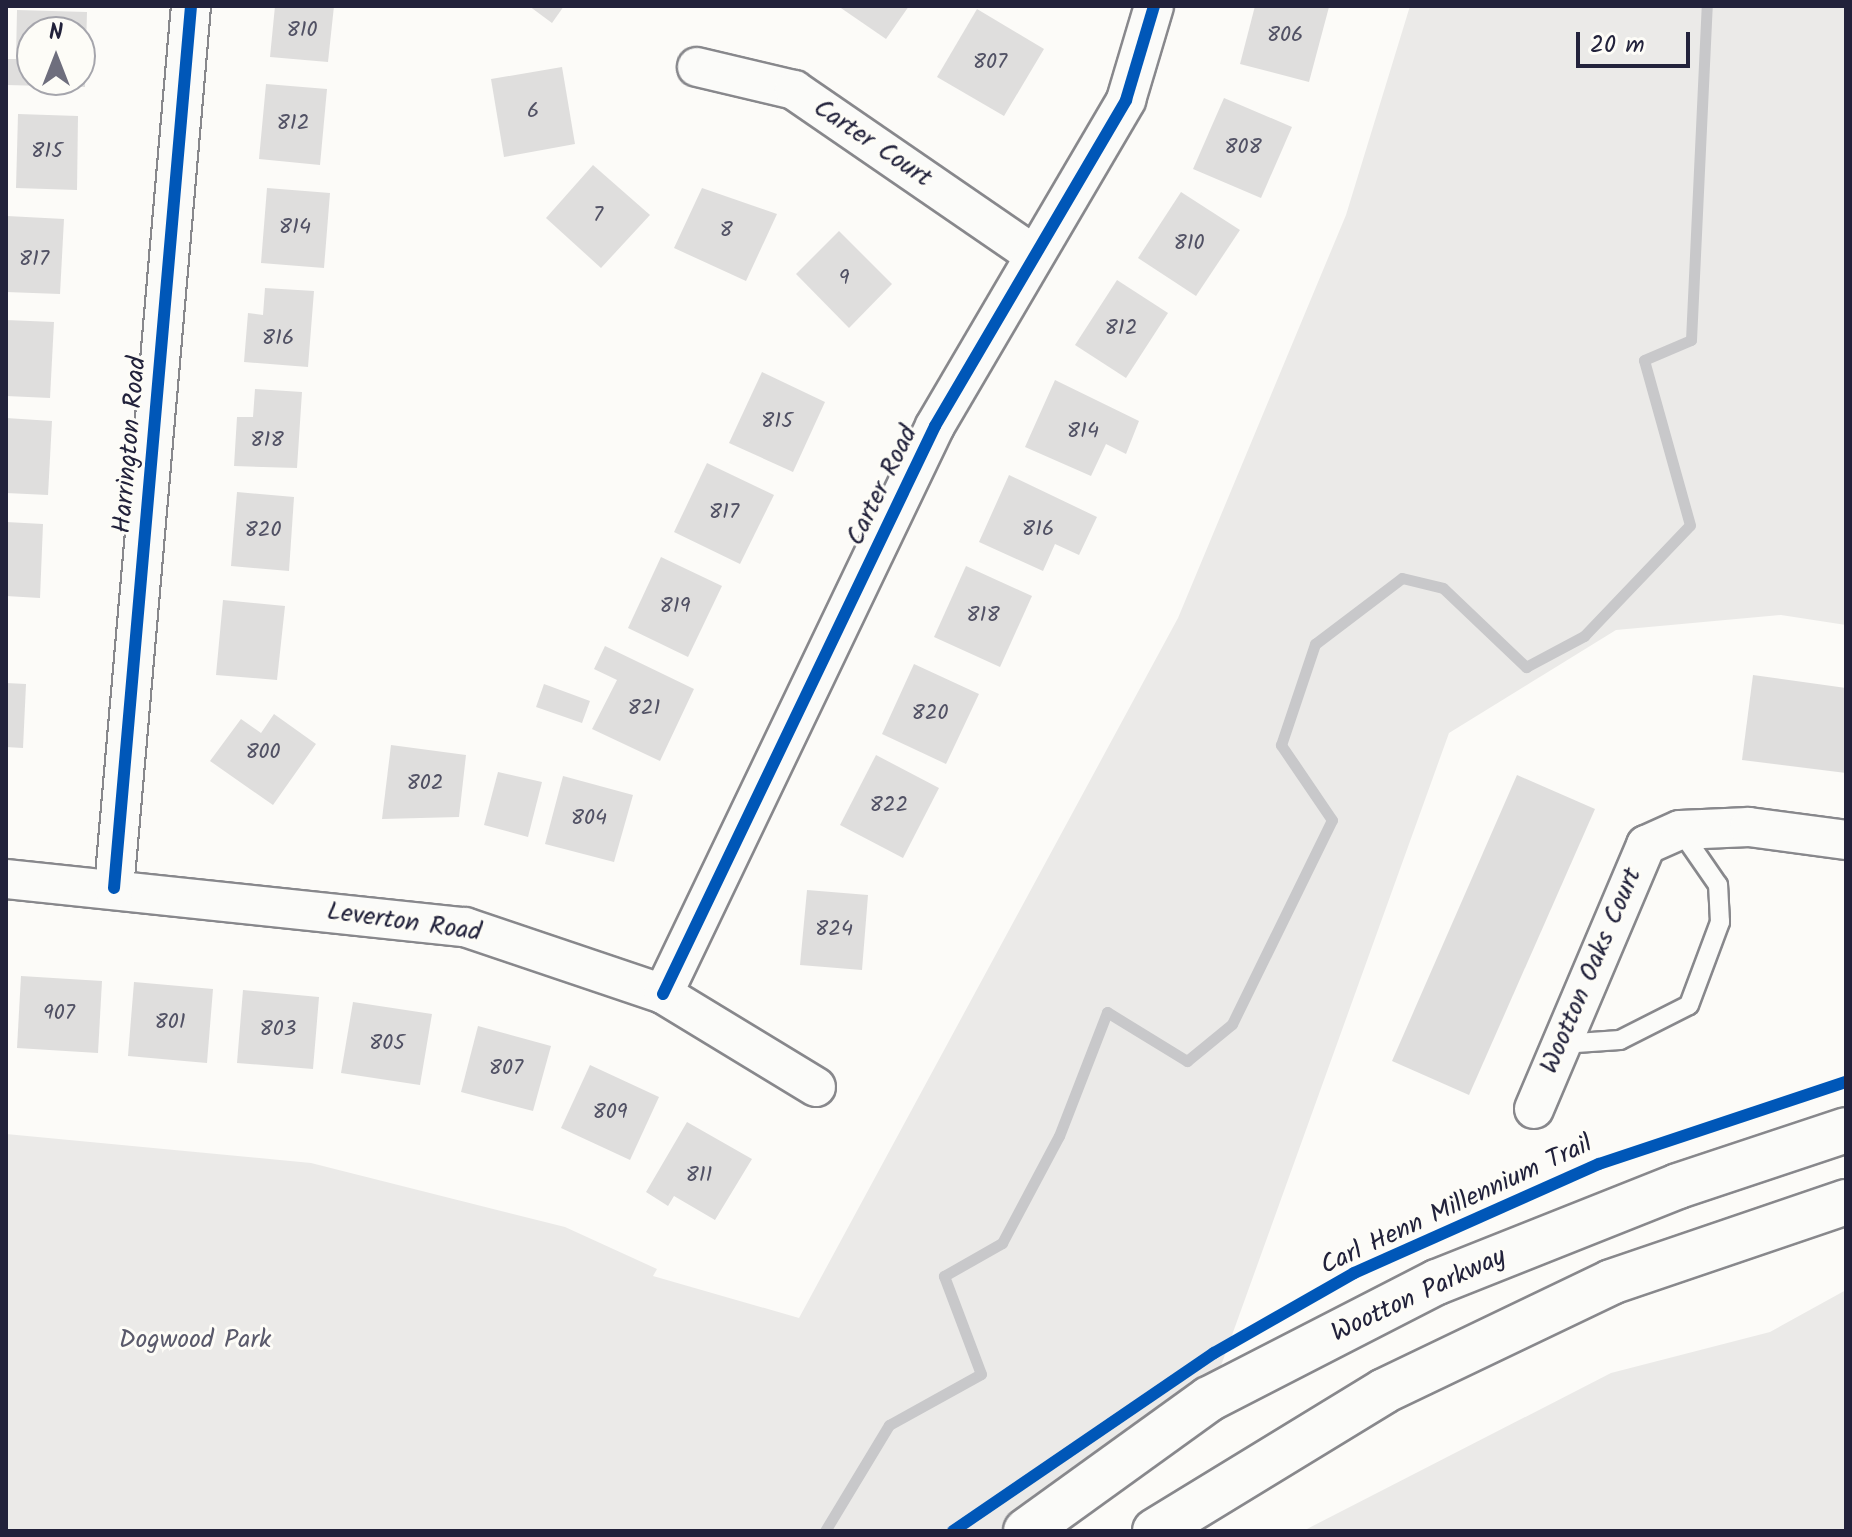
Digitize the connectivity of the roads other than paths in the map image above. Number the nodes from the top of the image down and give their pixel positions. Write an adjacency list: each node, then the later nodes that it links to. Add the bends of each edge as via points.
1 (191, 6): 8 (street, Harrington Road)
2 (1154, 6): 4 (street, Carter Road, via 1126,100)
3 (697, 67): 4 (street, Carter Court, via 794,90)
4 (1033, 254): 9 (street, Carter Road, via 935,426)
5 (1680, 830): 6 (street, Wootton Oaks Court, via 1749,827); 10 (street, Wootton Oaks Court, via 1646,845); 10 (lane, via 1718,885 1720,922 1689,1005 1620,1040)
6 (1846, 840)
7 (6, 879): 8 (street, Leverton Road)
8 (114, 888): 9 (street, Leverton Road, via 465,927)
9 (663, 994): 11 (street, Leverton Road)
10 (1562, 1044): 12 (street, Wootton Oaks Court)
11 (816, 1087)
12 (1534, 1109)
13 (1846, 1130): 15 (main road, Wootton Parkway, via 1678,1186 1437,1282 1209,1399)
14 (1846, 1202): 16 (main road, via 1611,1282 1384,1391)
15 (1026, 1531)
16 (1155, 1531)

